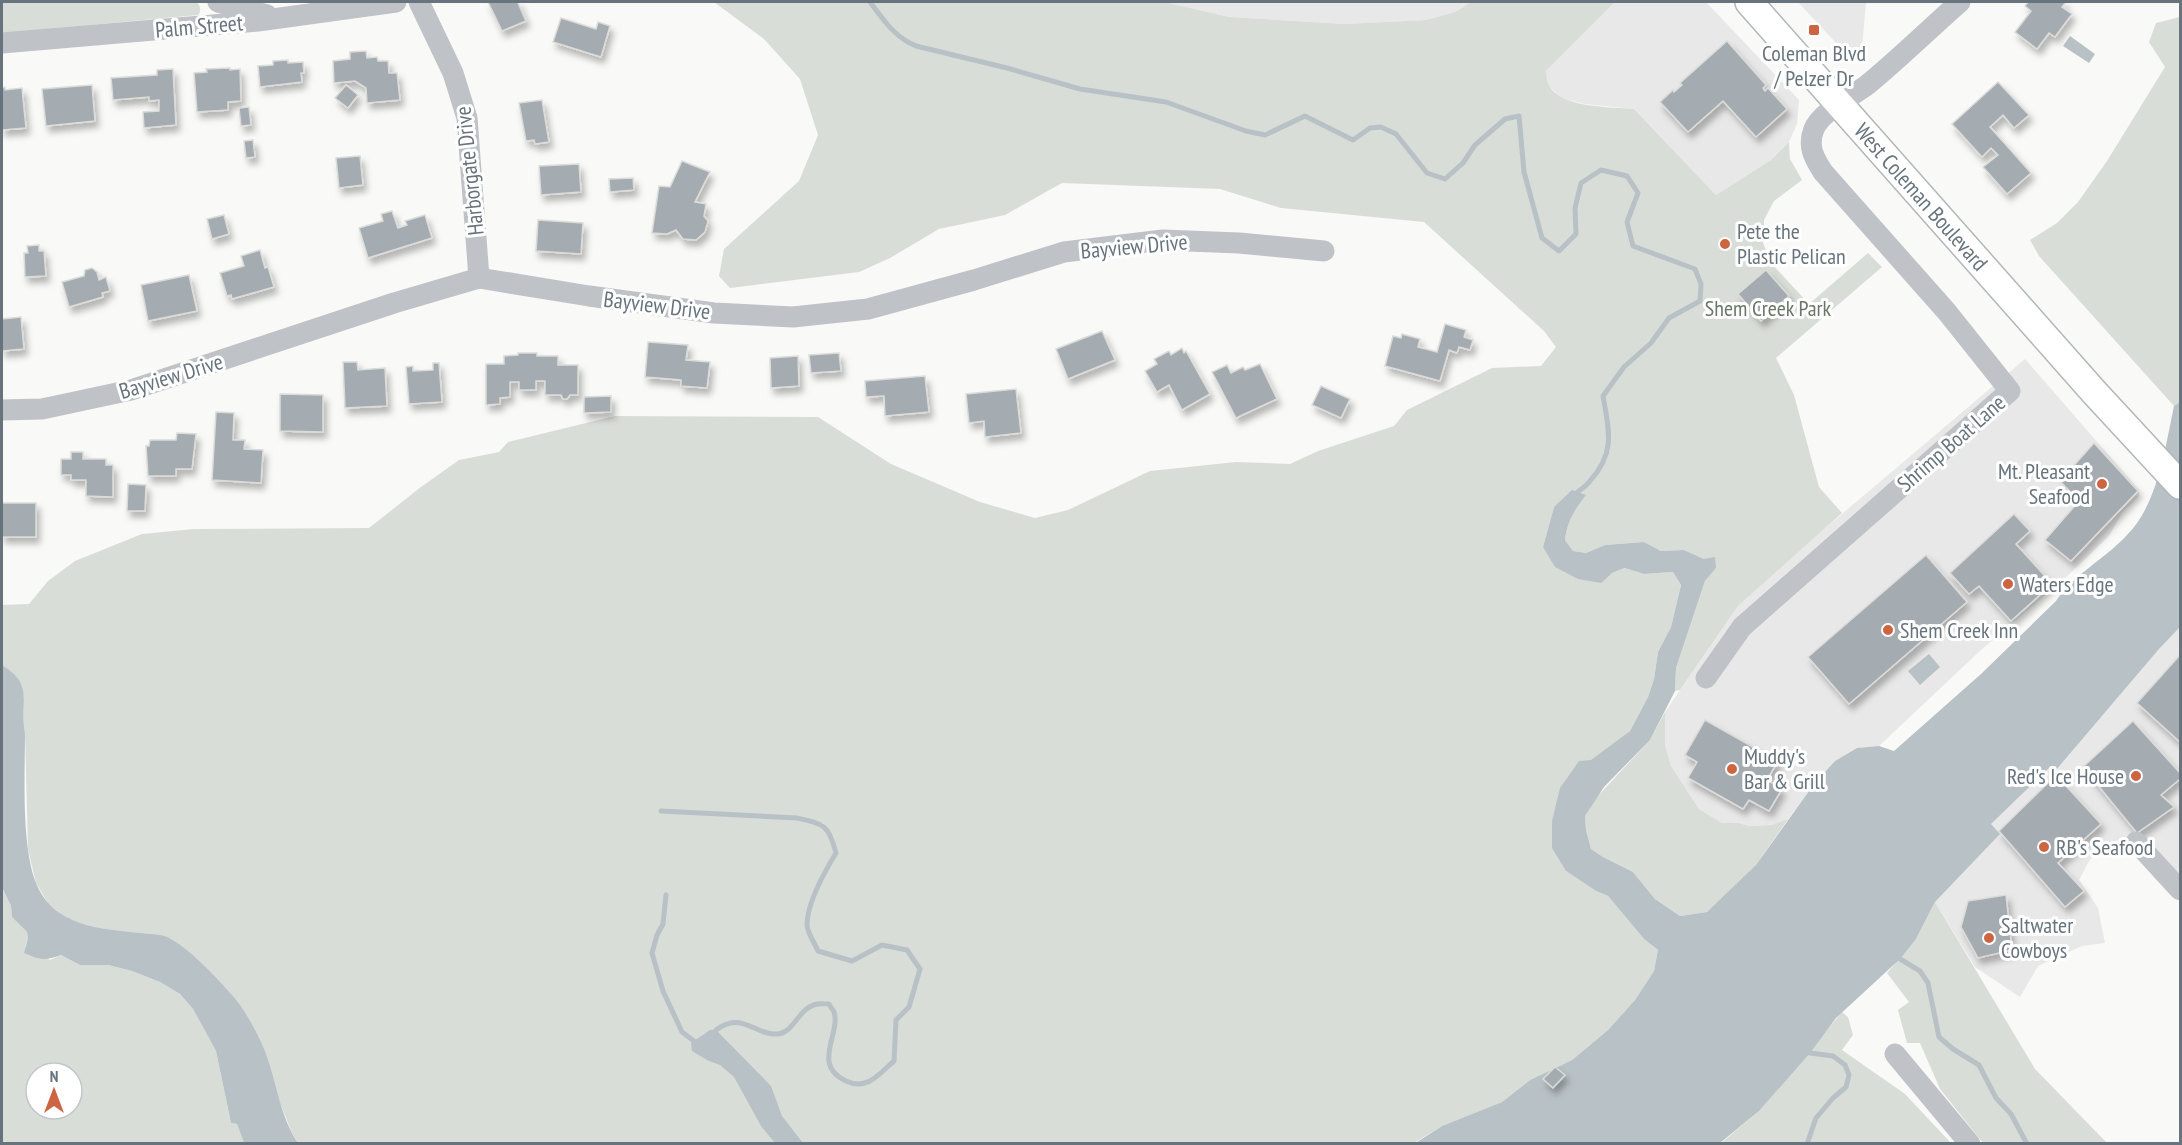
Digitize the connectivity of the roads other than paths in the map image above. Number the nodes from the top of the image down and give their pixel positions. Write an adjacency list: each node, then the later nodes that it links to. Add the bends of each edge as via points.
1 (218, 2): 6 (street)
2 (396, 2): 6 (street, Palm Street)
3 (419, 2): 10 (street, Harborgate Drive, via 453,73 467,118)
4 (1749, 2): 8 (main road, West Coleman Boulevard)
5 (1960, 2): 8 (street)
6 (276, 18): 7 (street, Palm Street)
7 (2, 43)
8 (1840, 104): 12 (main road, West Coleman Boulevard); 13 (street, Shrimp Boat Lane, via 1816,125 1812,155 2010,391 1742,627)
9 (1324, 251): 10 (street, Bayview Drive, via 1163,240 1064,252 868,309 793,317 714,313)
10 (479, 278): 11 (street, Bayview Drive, via 131,390 42,409)
11 (2, 410)
12 (2181, 485)
13 (1706, 678)
14 (2136, 842): 15 (street)
15 (2181, 890)
16 (1895, 1054): 17 (street)
17 (1970, 1143)

